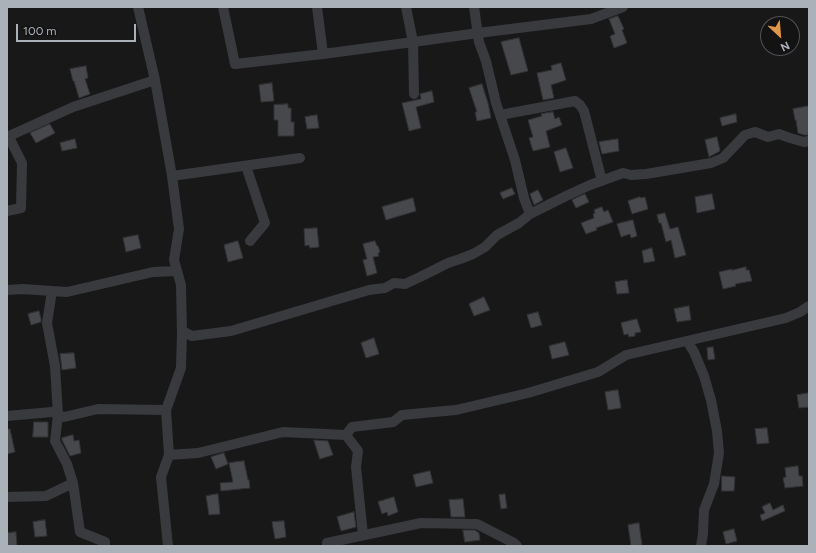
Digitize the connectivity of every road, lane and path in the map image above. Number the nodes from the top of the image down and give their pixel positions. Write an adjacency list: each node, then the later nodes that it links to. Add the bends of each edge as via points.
1 (138, 7): 10 (street)
2 (223, 7): 9 (street, via 235,64)
3 (317, 7): 9 (street)
4 (406, 7): 8 (street)
5 (474, 7): 7 (street)
6 (623, 7): 7 (street, via 591,19)
7 (478, 33): 8 (street); 12 (street)
8 (413, 42): 9 (street); 11 (street)
9 (323, 54)
10 (155, 80): 13 (street, via 73,107); 17 (street)
11 (414, 94)
12 (500, 115): 18 (street, via 575,101 584,111); 20 (street)
13 (8, 137): 19 (street, via 22,163 21,208)
14 (809, 141): 18 (street, via 804,142 779,134 768,137 754,132 745,135 723,158 711,163 646,174 623,173)
15 (300, 158): 16 (street)
16 (246, 166): 17 (street); 21 (street, via 265,223)
17 (172, 176): 22 (street, via 179,229 174,260)
18 (602, 180): 20 (street)
19 (7, 211)
20 (530, 214): 26 (street, via 473,254 448,262 405,284 394,283 385,288 369,290 231,331 192,336)
21 (250, 240)
22 (177, 271): 24 (street, via 153,272 67,292); 26 (street, via 181,284)
23 (7, 290): 24 (street, via 23,288)
24 (52, 291): 29 (street, via 48,323 55,366)
25 (809, 306): 27 (street, via 786,318)
26 (182, 331): 28 (street, via 180,368)
27 (687, 341): 31 (street, via 626,355 598,372 528,392 456,410 402,415 393,422 352,427); 40 (street, via 694,352 712,400 717,431 718,453 714,484 704,510)
28 (166, 410): 29 (street, via 98,409 64,417); 32 (street)
29 (58, 415): 30 (street, via 52,412); 33 (street, via 55,441)
30 (7, 416)
31 (346, 435): 32 (street, via 283,432 198,453); 35 (street, via 358,451 356,467)
32 (169, 455): 37 (street, via 161,476)
33 (73, 483): 34 (street, via 46,496); 36 (street, via 80,532 105,542)
34 (7, 497)
35 (362, 535): 38 (street, via 327,543); 39 (street, via 421,523 477,524)
36 (105, 546)
37 (168, 546)
38 (327, 546)
39 (517, 546)
40 (701, 546)

